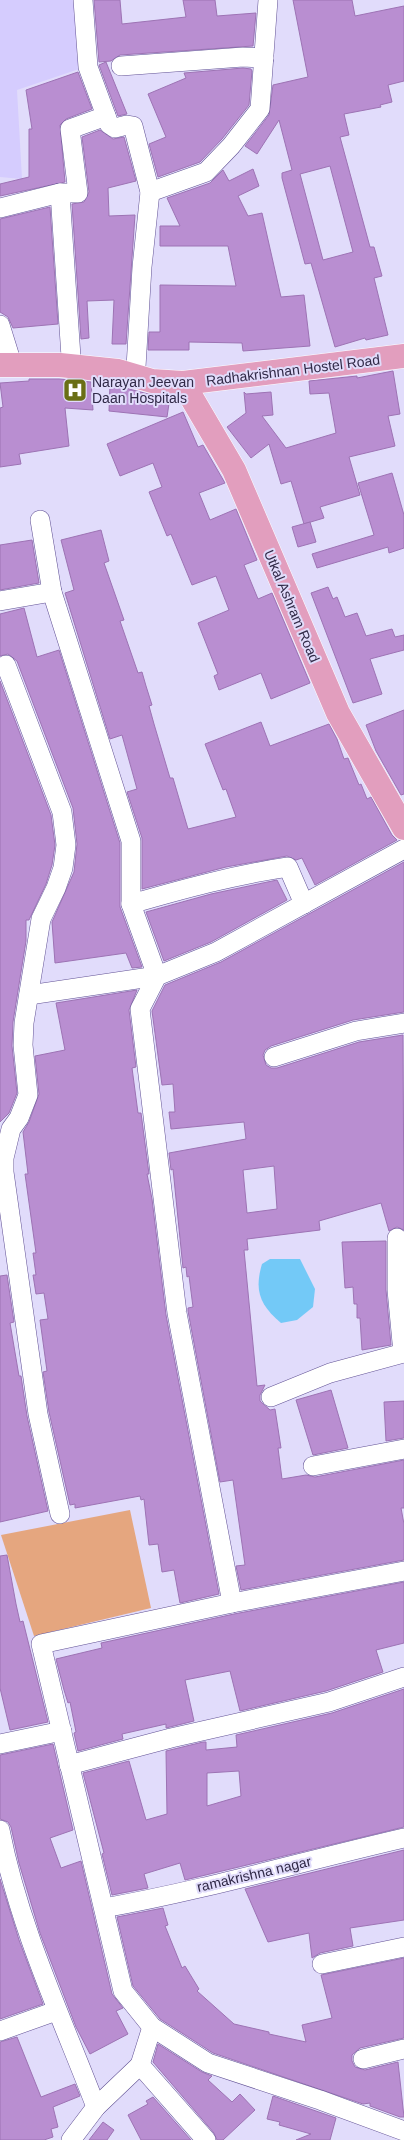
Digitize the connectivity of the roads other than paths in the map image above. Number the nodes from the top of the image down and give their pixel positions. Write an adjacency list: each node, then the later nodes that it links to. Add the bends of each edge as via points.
1 (83, 0): 5 (street, via 88,67)
2 (268, 0): 3 (street)
3 (264, 58): 4 (street, via 243,56); 6 (street, via 260,109 232,146 206,172)
4 (121, 66)
5 (106, 116): 6 (street, via 115,128 133,126); 7 (street, via 70,129 78,192)
6 (150, 192): 13 (street, via 142,267)
7 (60, 193): 8 (street); 11 (street)
8 (0, 208)
9 (0, 325): 12 (street)
10 (404, 356): 14 (main road, Radhakrishnan Hostel Road)
11 (71, 357): 12 (main road); 13 (main road)
12 (3, 358): 13 (main road)
13 (144, 374): 14 (main road)
14 (183, 383): 19 (main road, Utkal Ashram Road, via 234,470 338,713)
15 (40, 520): 16 (street)
16 (52, 592): 17 (street); 21 (street, via 130,840)
17 (0, 601)
18 (6, 665): 24 (street, via 62,812 66,845 63,868 41,919)
19 (404, 828)
20 (404, 849): 22 (street)
21 (131, 904): 22 (street, via 232,876 288,867); 23 (street)
22 (304, 904): 23 (street, via 216,952)
23 (157, 976): 24 (street); 35 (street, via 140,1009 162,1199 177,1313)
24 (29, 995): 33 (street, via 23,1044 28,1095 19,1118 11,1128 4,1172 38,1414)
25 (404, 1023): 26 (street, via 356,1031)
26 (274, 1057)
27 (397, 1238): 28 (street)
28 (401, 1289): 29 (street)
29 (403, 1353): 30 (street, via 330,1373)
30 (271, 1396)
31 (404, 1449): 32 (street)
32 (313, 1466)
33 (60, 1514)
34 (404, 1571): 35 (street)
35 (232, 1603): 37 (street, via 41,1644)
36 (404, 1677): 39 (street, via 329,1702)
37 (62, 1731): 38 (street); 39 (street)
38 (0, 1744)
39 (69, 1765): 43 (street)
40 (0, 1830): 42 (street)
41 (404, 1838): 43 (street, ramakrishna nagar)
42 (4, 1873): 46 (street)
43 (104, 1908): 47 (street, via 122,1991)
44 (404, 1947): 45 (street)
45 (322, 1964)
46 (56, 2011): 48 (street); 52 (street)
47 (152, 2027): 51 (street); 53 (street, via 208,2063)
48 (0, 2031)
49 (404, 2049): 50 (street)
50 (364, 2058)
51 (140, 2065): 52 (street); 55 (street)
52 (96, 2107): 54 (street)
53 (404, 2131)
54 (71, 2140)
55 (206, 2140)

